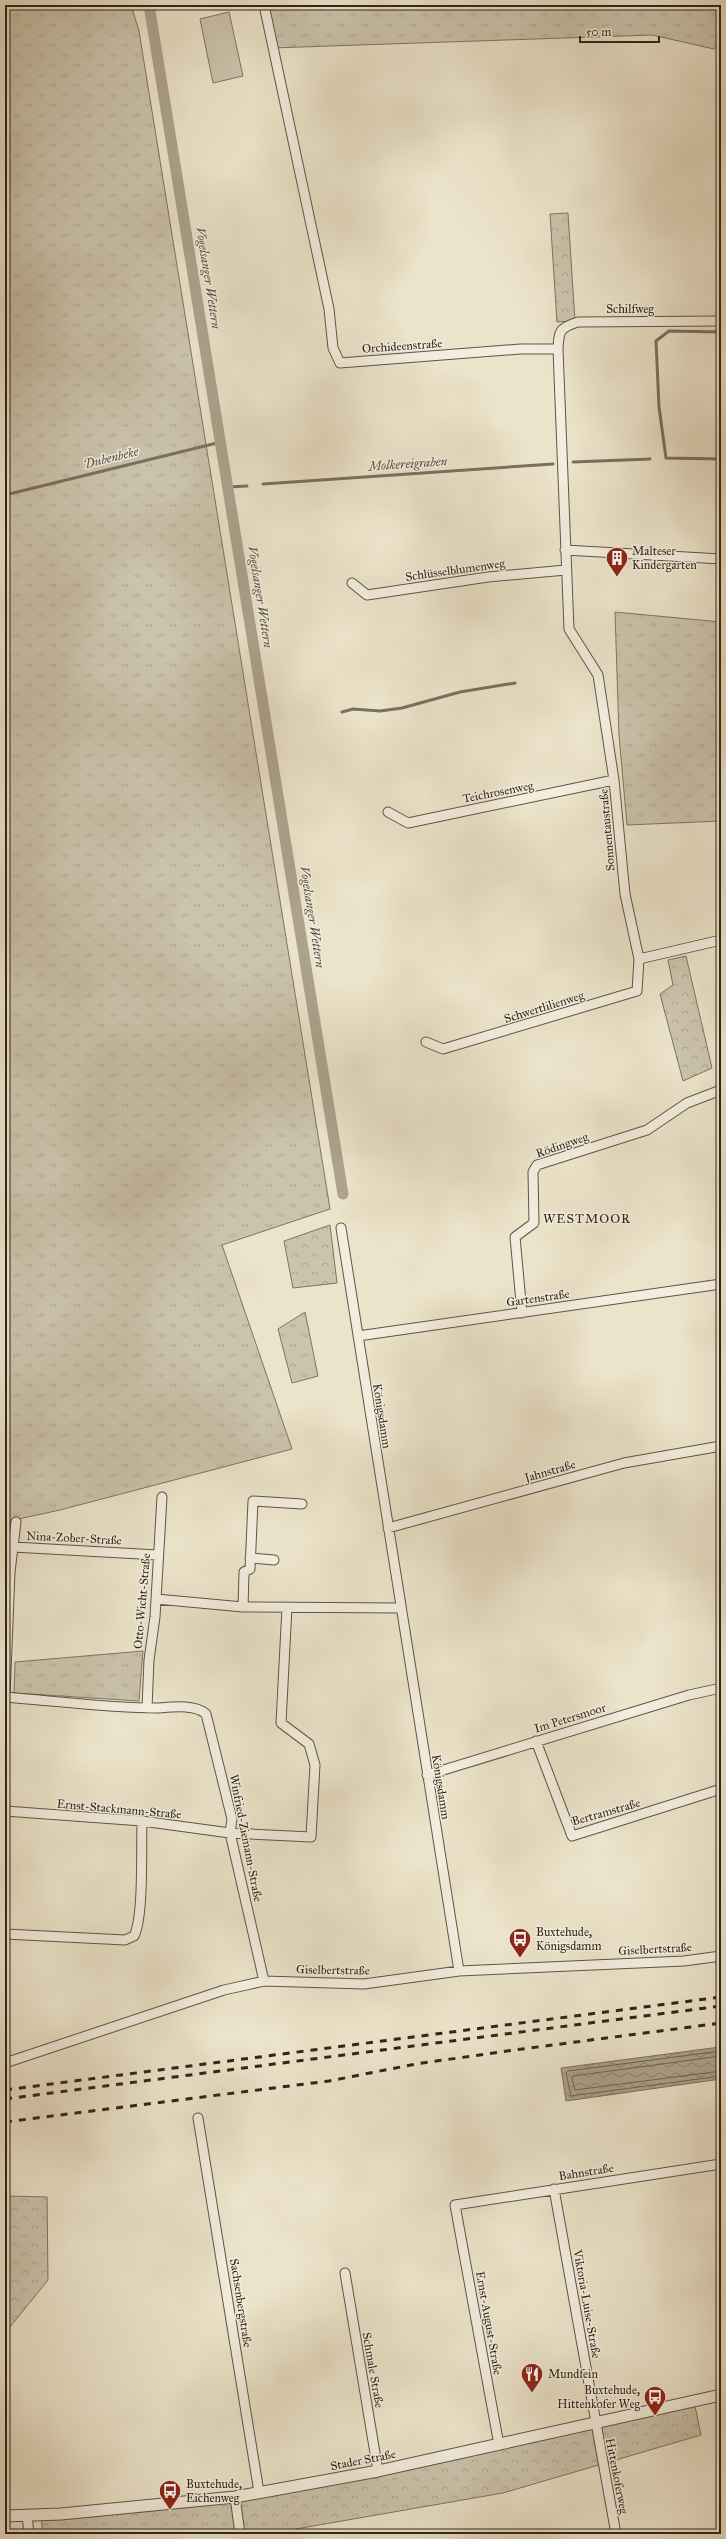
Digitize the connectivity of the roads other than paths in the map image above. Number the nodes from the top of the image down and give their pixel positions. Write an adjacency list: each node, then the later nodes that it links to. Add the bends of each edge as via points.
1 (264, 5): 3 (street, Orchideenstraße, via 329,309 333,348 340,363 521,349)
2 (721, 321): 3 (street, Schilfweg, via 578,322 564,326 559,334)
3 (558, 349): 4 (street)
4 (565, 550): 5 (street); 6 (street)
5 (721, 559)
6 (566, 570): 7 (street, Schlüsselblumenweg, via 488,577 367,595); 8 (street, Sonnentaustraße, via 569,629 598,675)
7 (352, 583)
8 (614, 780): 9 (street, Teichrosenweg, via 408,823); 11 (street, Sonnentaustraße, via 625,894)
9 (388, 812)
10 (721, 940): 11 (street)
11 (639, 959): 12 (street, Schwertlilienweg, via 637,991 443,1049)
12 (426, 1042)
13 (721, 1090): 16 (street, Rödingweg, via 687,1103 647,1130 537,1165 533,1172 534,1223 515,1237)
14 (341, 1228): 17 (street, Königsdamm)
15 (721, 1284): 16 (street, Gartenstraße)
16 (522, 1313): 17 (street, Gartenstraße)
17 (358, 1336): 22 (street, Königsdamm)
18 (721, 1446): 22 (street, Jahnstraße, via 624,1463)
19 (162, 1497): 24 (street, Otto-Wicht-Straße)
20 (302, 1504): 25 (street, via 253,1501)
21 (16, 1522): 23 (street)
22 (388, 1528): 30 (street, Königsdamm)
23 (13, 1547): 24 (street, Nina-Zober-Straße); 32 (street)
24 (158, 1555): 27 (street, Otto-Wicht-Straße)
25 (250, 1558): 26 (street); 28 (street, via 250,1569 244,1572)
26 (274, 1560)
27 (156, 1599): 28 (street); 34 (street, Otto-Wicht-Straße)
28 (243, 1607): 29 (street)
29 (287, 1607): 30 (street); 40 (street, Ernst-Stackmann-Straße, via 281,1723 309,1744 315,1765 311,1837)
30 (400, 1608): 36 (street, Königsdamm)
31 (721, 1688): 35 (street, Im Petersmoor, via 689,1695)
32 (5, 1697): 33 (street); 34 (street, Winfried-Ziemann-Straße)
33 (5, 1700)
34 (147, 1708): 40 (street, Winfried-Ziemann-Straße, via 196,1708 206,1714 232,1819)
35 (536, 1741): 36 (street, Im Petersmoor); 37 (street, Bertramstraße, via 572,1836)
36 (427, 1775): 43 (street, Königsdamm)
37 (721, 1789)
38 (5, 1811): 39 (street, Ernst-Stackmann-Straße)
39 (142, 1821): 40 (street, Ernst-Stackmann-Straße); 41 (street, via 141,1879 137,1930 134,1936 126,1940)
40 (230, 1833): 44 (street, Winfried-Ziemann-Straße)
41 (5, 1934)
42 (721, 1956): 43 (street, Giselbertstraße)
43 (459, 1971): 44 (street, Giselbertstraße, via 364,1984)
44 (264, 1981): 45 (street, Giselbertstraße, via 224,1990)
45 (5, 2063)
46 (198, 2118): 55 (street, Sachsenbergstraße)
47 (721, 2164): 48 (street, Bahnstraße)
48 (554, 2189): 49 (street, Bahnstraße); 52 (street, Viktoria-Luise-Straße)
49 (455, 2205): 53 (street, Ernst-August-Straße)
50 (345, 2273): 54 (street, Schmale Straße)
51 (721, 2395): 52 (street, Stader Straße)
52 (596, 2423): 53 (street, Stader Straße); 61 (street, Hittenkoferweg)
53 (499, 2445): 54 (street, Stader Straße)
54 (378, 2471): 55 (street, Stader Straße)
55 (259, 2492): 56 (street, Stader Straße)
56 (235, 2497): 57 (street, Stader Straße); 60 (street)
57 (26, 2515): 58 (street, Stader Straße); 59 (street)
58 (5, 2516)
59 (29, 2534)
60 (240, 2534)
61 (616, 2534)

